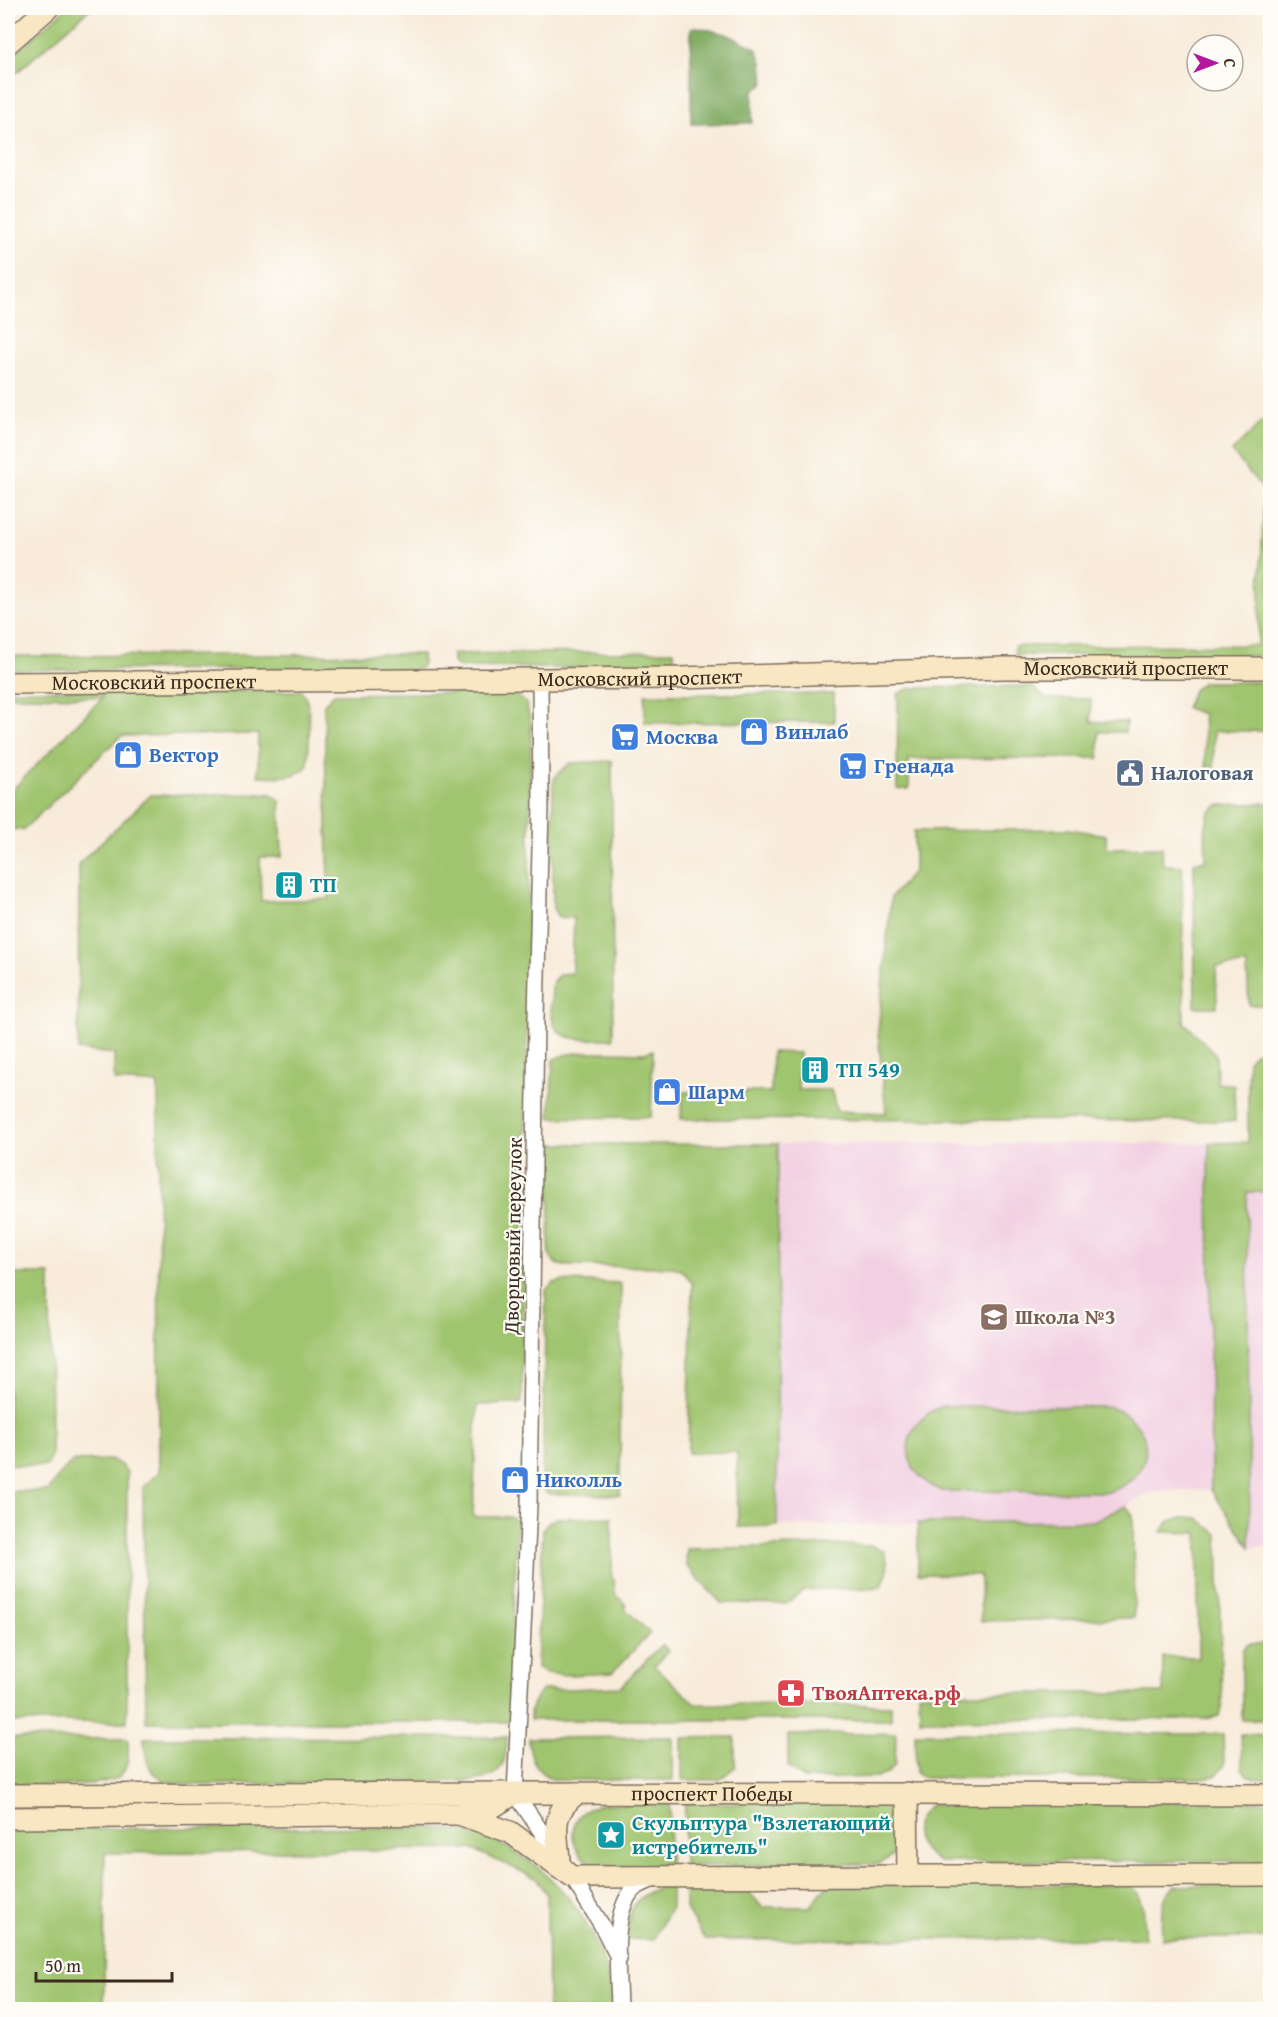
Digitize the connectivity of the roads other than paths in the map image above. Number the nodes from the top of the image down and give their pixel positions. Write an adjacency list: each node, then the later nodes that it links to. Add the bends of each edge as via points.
1 (48, 8): 2 (main road)
2 (8, 43)
3 (1270, 668): 4 (main road, Московский проспект, via 1003,668)
4 (540, 679): 5 (main road, Московский проспект); 6 (street, Дворцовый переулок, via 530,1506)
5 (8, 683)
6 (514, 1793): 7 (main road, проспект Победы); 10 (main road, проспект Победы); 12 (main road, via 491,1808); 15 (street)
7 (577, 1793): 8 (main road, проспект Победы); 15 (main road, via 564,1804 556,1824)
8 (907, 1793): 11 (main road, проспект Победы); 18 (main road)
9 (8, 1795): 10 (main road, проспект Победы)
10 (137, 1795): 13 (main road)
11 (1270, 1795)
12 (459, 1814): 13 (main road); 19 (main road, via 510,1832)
13 (136, 1817): 14 (main road)
14 (8, 1818)
15 (559, 1858): 19 (street)
16 (1270, 1875): 18 (main road)
17 (660, 1876): 18 (main road); 19 (main road); 20 (street, via 634,1888 622,1905)
18 (908, 1876)
19 (572, 1877): 20 (street)
20 (619, 1959): 21 (street)
21 (619, 2010)

